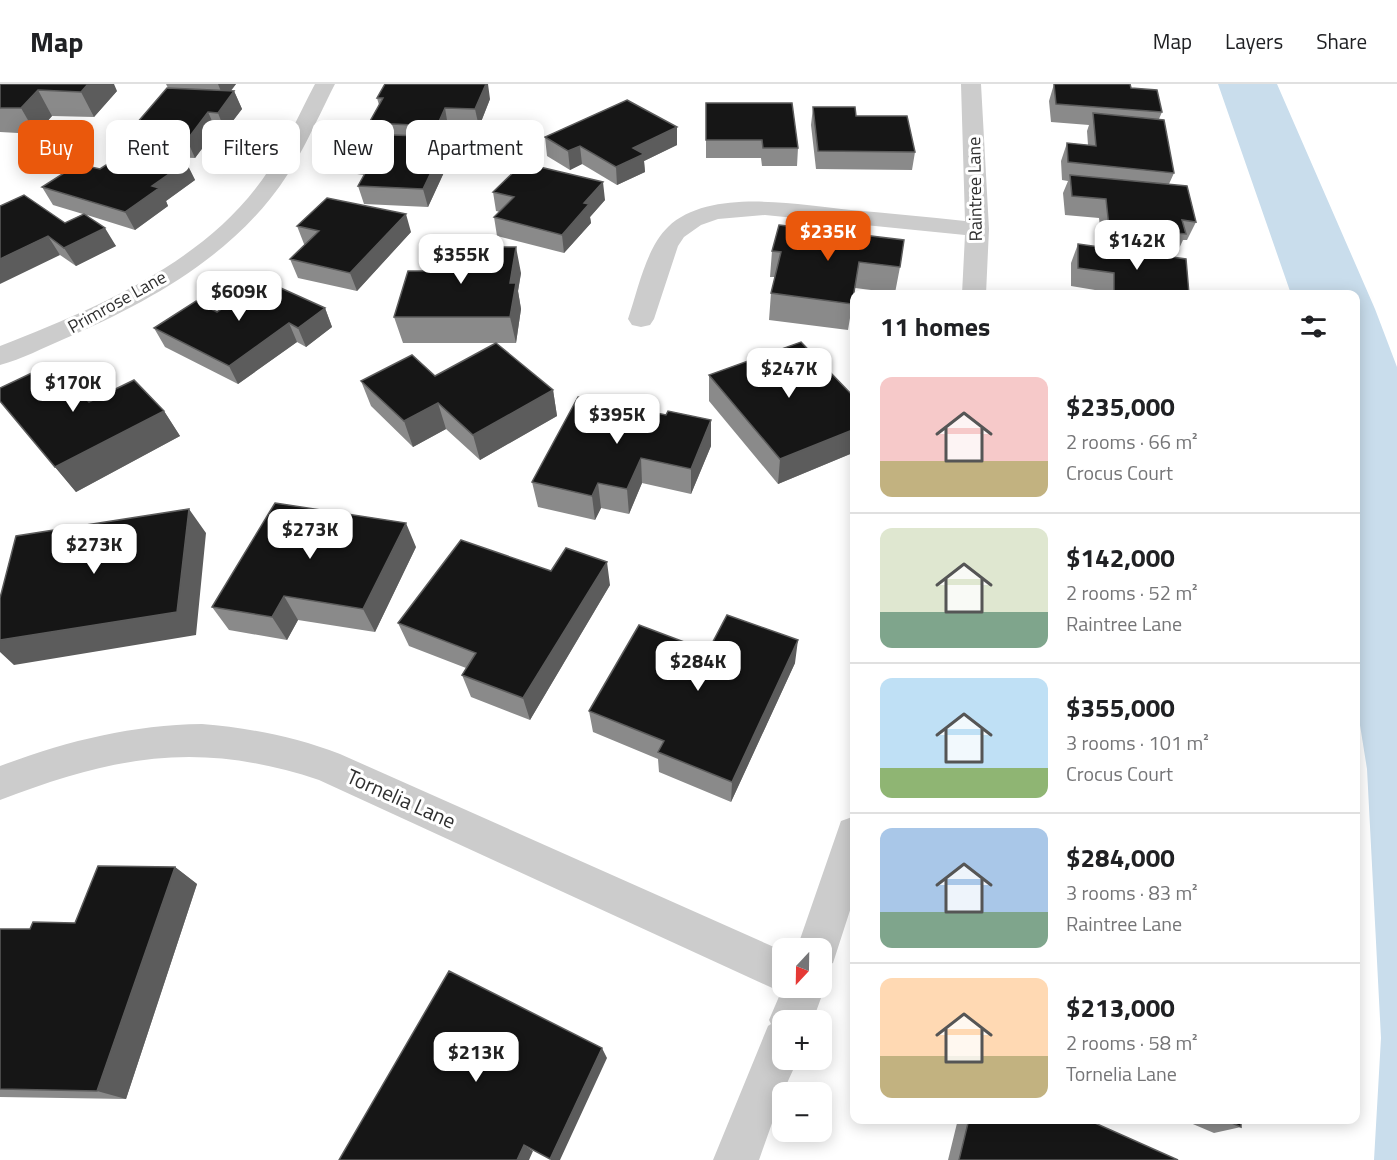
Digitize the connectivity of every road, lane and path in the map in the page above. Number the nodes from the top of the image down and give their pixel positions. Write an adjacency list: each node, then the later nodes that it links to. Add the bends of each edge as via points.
1 (325, 84): 6 (street, Primrose Lane, via 282,165 234,225 195,256 129,298)
2 (971, 84): 3 (street, Raintree Lane)
3 (977, 229): 4 (street, Raintree Lane); 5 (street, via 765,208 714,212 676,232 666,246)
4 (974, 290)
5 (641, 319)
6 (0, 356)
7 (0, 783): 10 (street, Tornelia Lane, via 42,766 130,744 214,739 254,743 327,766)
8 (850, 849): 9 (street)
9 (821, 938)
10 (772, 967)
11 (772, 1069): 12 (street)
12 (736, 1160)

